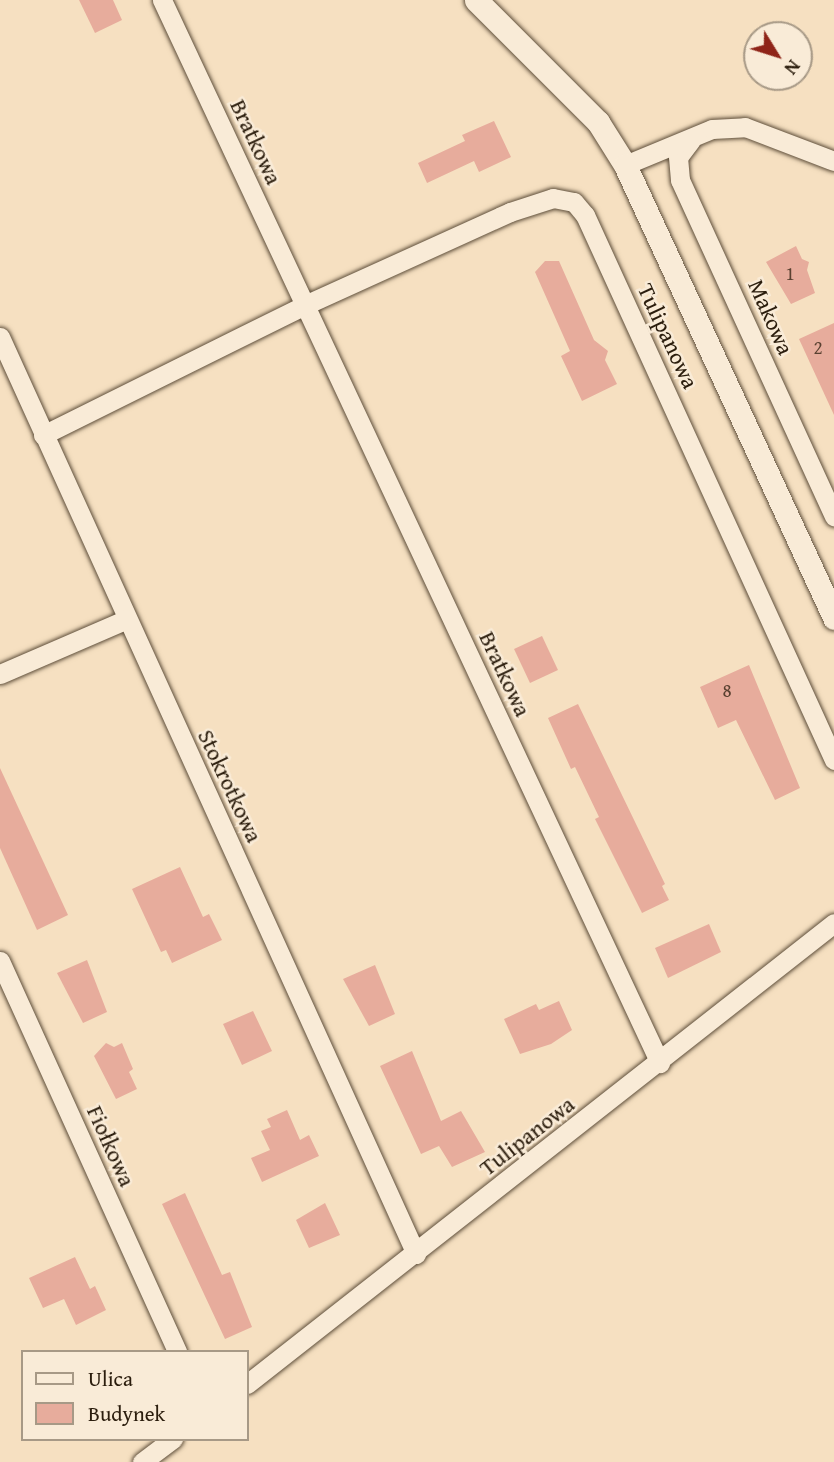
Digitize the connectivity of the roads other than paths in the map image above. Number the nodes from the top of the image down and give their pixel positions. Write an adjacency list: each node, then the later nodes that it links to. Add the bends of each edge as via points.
1 (162, 0): 6 (street, Bratkowa)
2 (476, 0): 5 (street, via 598,122)
3 (691, 140): 4 (street, via 712,129 746,127); 5 (street); 9 (street, Makowa, via 678,157 680,180)
4 (834, 161)
5 (625, 165): 10 (street)
6 (305, 305): 8 (street); 13 (street, Tulipanowa, via 510,212 553,198 574,202 585,215); 16 (street, Bratkowa)
7 (0, 337): 8 (street, Stokrotkowa)
8 (43, 435): 11 (street, Stokrotkowa)
9 (834, 516)
10 (834, 618)
11 (127, 619): 12 (street); 17 (street, Stokrotkowa)
12 (0, 674)
13 (834, 760)
14 (834, 923): 16 (street, Tulipanowa)
15 (0, 961): 18 (street, Fiołkowa)
16 (660, 1063): 17 (street, Tulipanowa)
17 (416, 1254): 19 (street, Tulipanowa)
18 (176, 1350)
19 (248, 1383)
20 (170, 1441): 21 (street)
21 (142, 1462)

